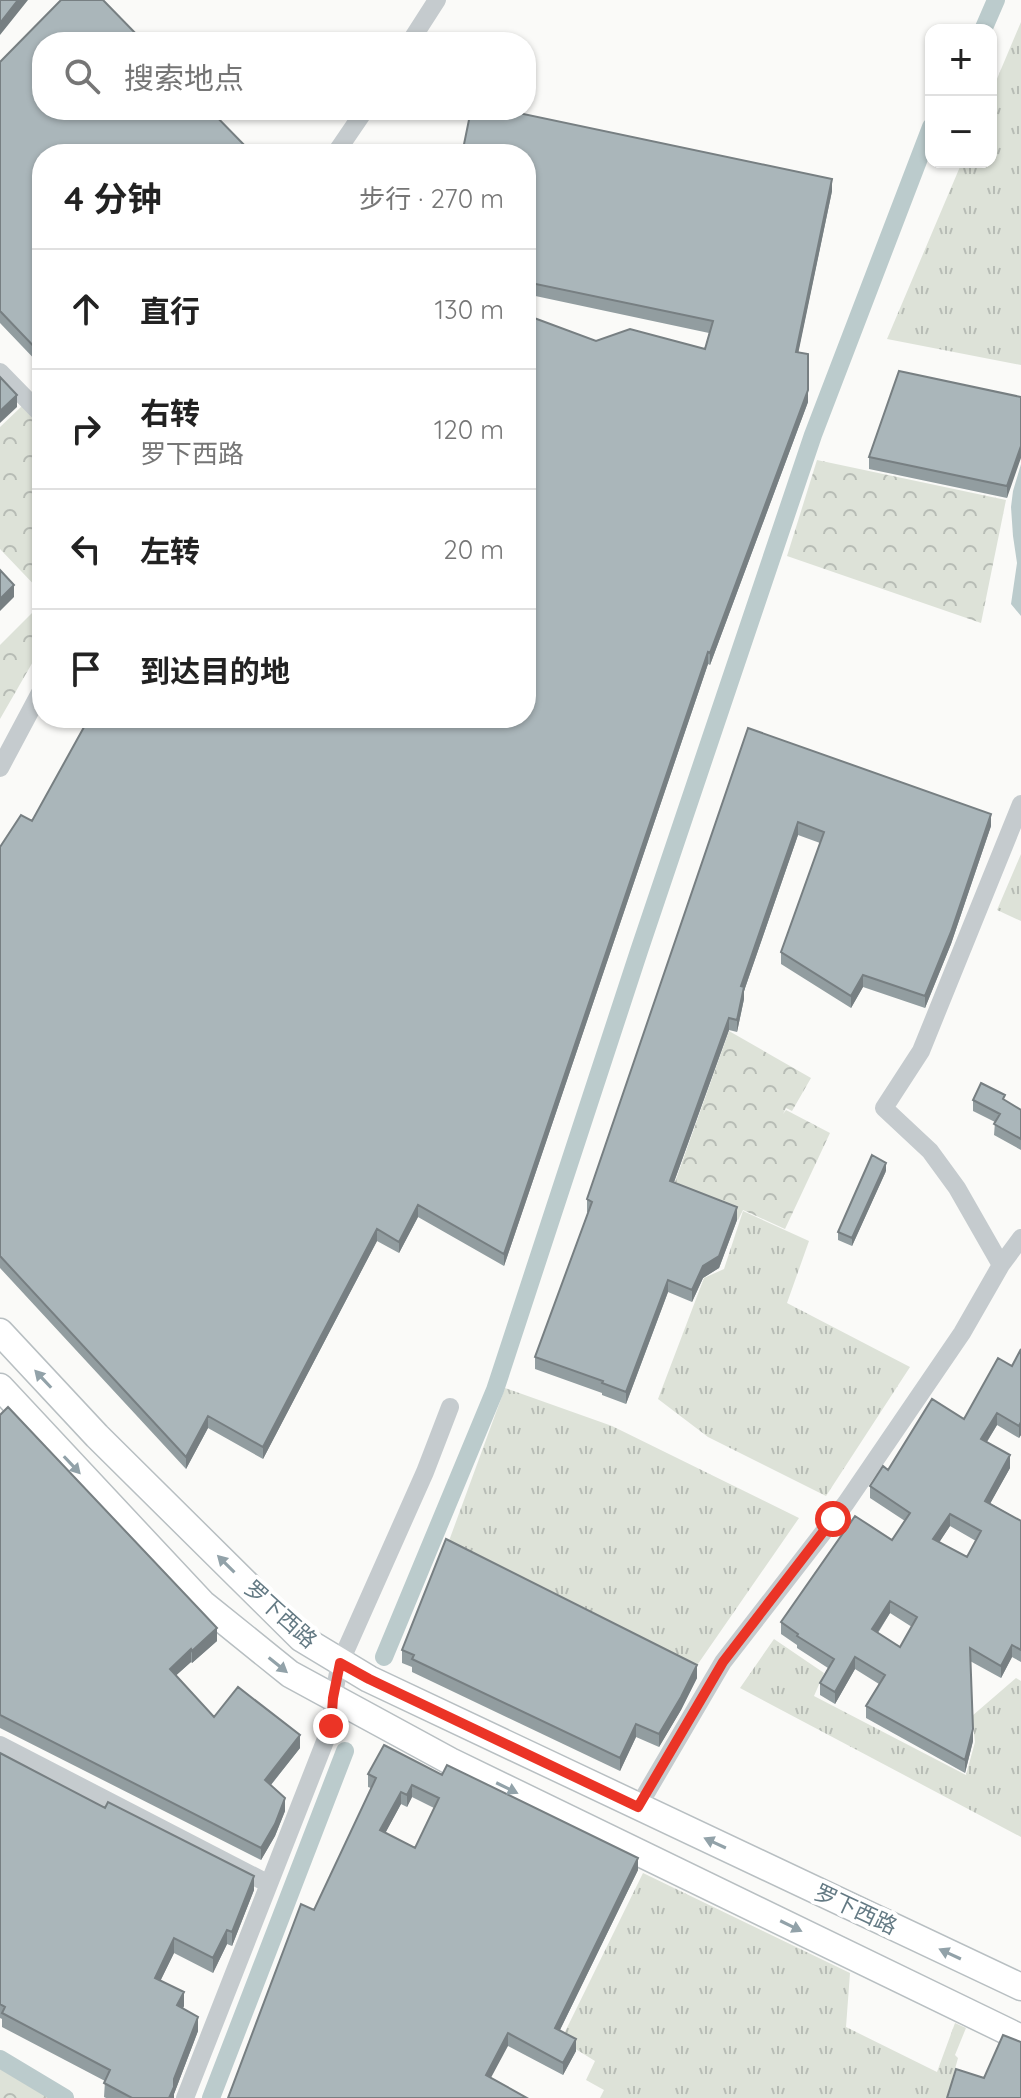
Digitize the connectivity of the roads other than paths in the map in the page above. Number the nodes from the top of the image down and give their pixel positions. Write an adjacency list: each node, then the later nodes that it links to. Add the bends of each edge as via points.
1 (437, 0): 2 (street)
2 (416, 32)
3 (358, 120): 4 (street)
4 (342, 144)
5 (0, 372): 6 (street)
6 (32, 405)
7 (32, 708): 8 (street)
8 (0, 768)
9 (1021, 804): 11 (street, via 921,1051 884,1108 930,1151)
10 (1021, 1238): 11 (street)
11 (1001, 1265): 18 (street, via 962,1333 846,1503 723,1662)
12 (0, 1332): 15 (main road, 罗下西路, one-way to 12, via 301,1638)
13 (2, 1393): 16 (main road, 罗下西路, one-way to 16, via 202,1603 290,1674)
14 (450, 1407): 15 (street)
15 (340, 1663): 16 (street); 18 (main road, 罗下西路)
16 (333, 1698): 19 (street, via 331,1726); 21 (main road, 罗下西路, one-way to 21, via 450,1761)
17 (0, 1745): 19 (street)
18 (638, 1807): 20 (main road, 罗下西路, one-way to 18)
19 (269, 1884): 22 (street)
20 (1021, 1987)
21 (1021, 2038)
22 (185, 2098)

